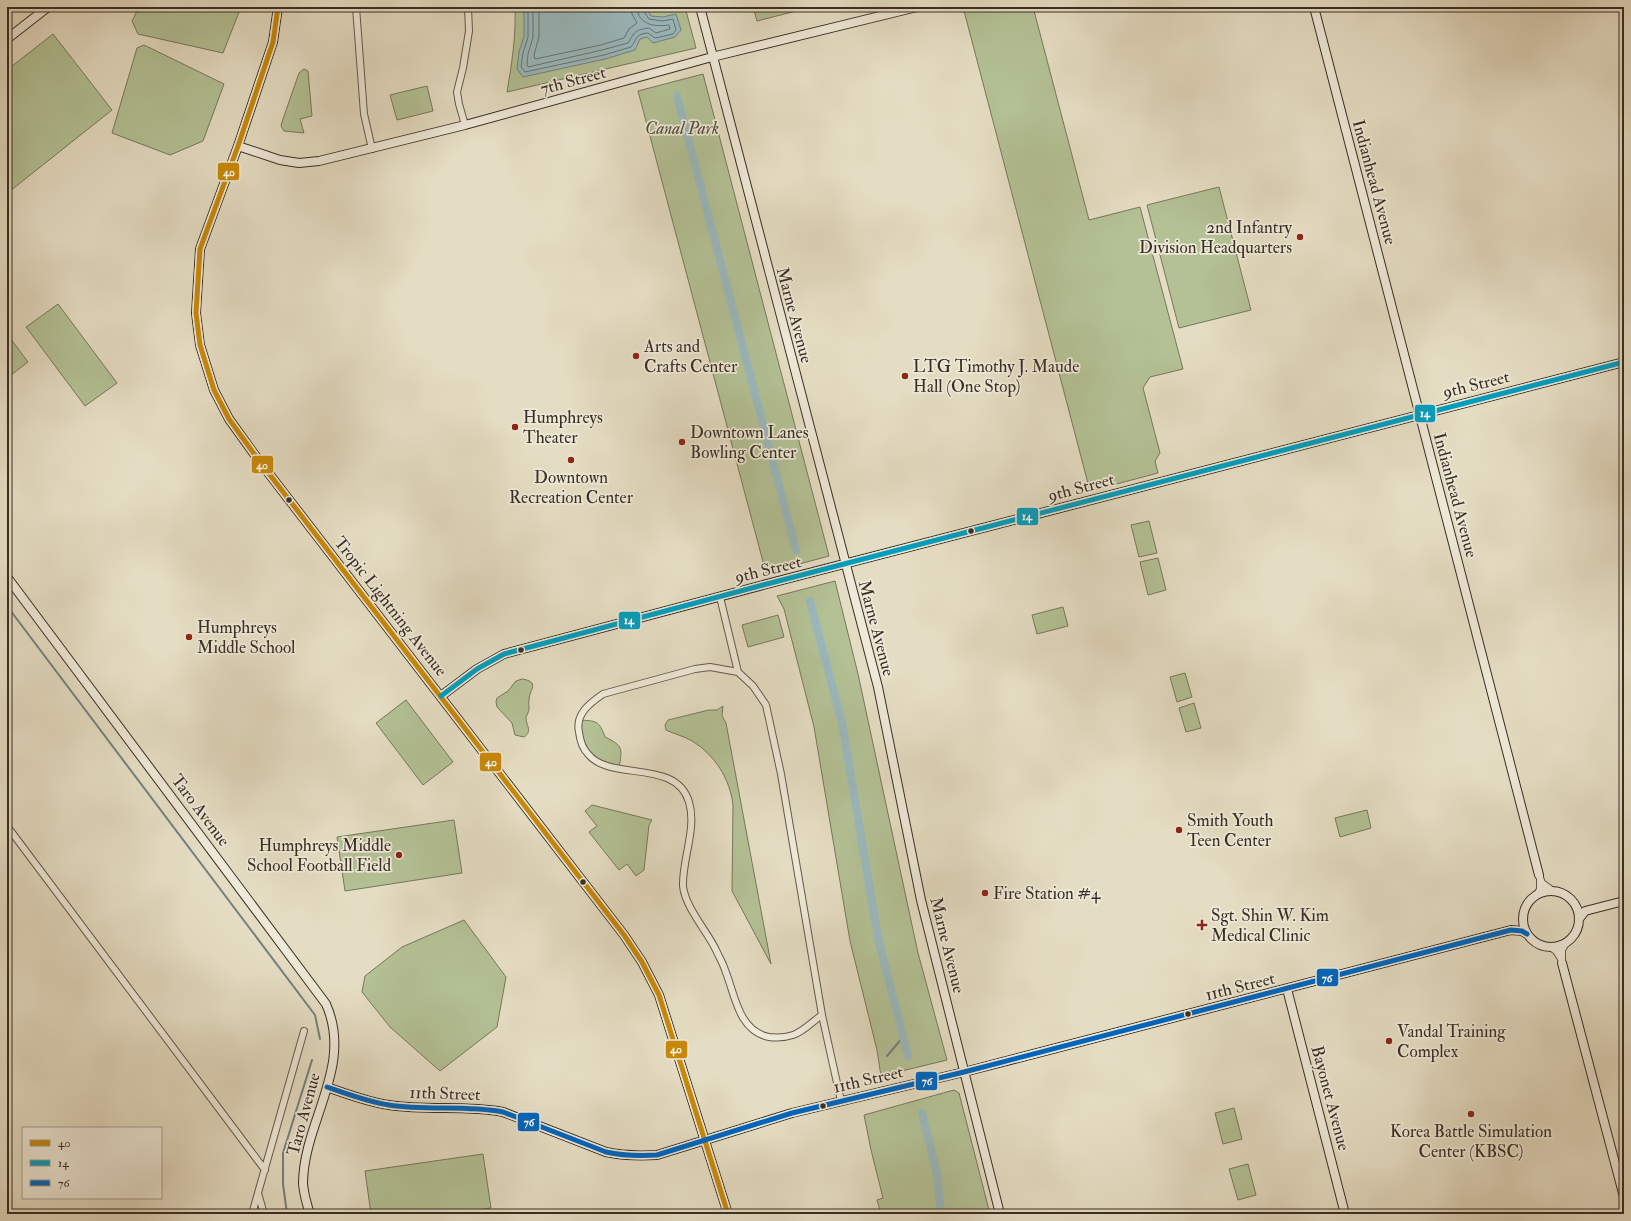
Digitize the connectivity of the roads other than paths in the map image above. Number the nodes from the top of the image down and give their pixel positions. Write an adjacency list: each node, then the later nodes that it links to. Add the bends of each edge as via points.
1 (48, 7): 8 (street)
2 (278, 7): 11 (street, Tropic Lightning Avenue, via 273,42)
3 (356, 7): 12 (street, via 363,102)
4 (468, 7): 10 (street, via 469,31 457,92)
5 (700, 7): 9 (street, Marne Avenue)
6 (917, 7): 9 (street, 7th Street)
7 (1314, 7): 14 (street, Indianhead Avenue)
8 (7, 39)
9 (712, 57): 10 (street, 7th Street); 15 (street, Marne Avenue)
10 (465, 125): 12 (street, 7th Street)
11 (238, 146): 12 (street, 7th Street, via 280,160 299,163); 19 (street, Tropic Lightning Avenue, via 200,249 196,313 200,345 214,390 238,432)
12 (372, 149)
13 (1624, 362): 14 (street, 9th Street)
14 (1420, 414): 15 (street, 9th Street); 21 (street, Indianhead Avenue)
15 (845, 565): 17 (street, 9th Street); 37 (street, Marne Avenue, via 878,687 921,900)
16 (7, 577): 38 (street, Taro Avenue, via 326,1004 335,1032)
17 (720, 597): 18 (street); 19 (street, 9th Street, via 504,654 477,669)
18 (738, 672): 35 (street, via 753,686 766,705 781,774); 35 (street, via 710,667 695,669 603,694 584,710 578,730 583,748 588,756 596,761 662,776 673,781 684,791 690,802 692,817 683,886 686,898 710,937 744,1021 762,1035 778,1038 794,1035)
19 (441, 696): 40 (street, Tropic Lightning Avenue, via 642,962 659,995)
20 (7, 826): 41 (street)
21 (1539, 875): 22 (street, via 1546,887); 23 (street, via 1540,888)
22 (1553, 891): 23 (street); 25 (street, via 1567,896)
23 (1537, 895): 27 (street, via 1526,905)
24 (1624, 900): 26 (street)
25 (1575, 905): 26 (street); 28 (street)
26 (1592, 909): 28 (street, via 1585,911)
27 (1523, 918): 29 (street); 30 (street)
28 (1579, 919): 31 (street, via 1575,934)
29 (1511, 930): 30 (street); 34 (street, 11th Street)
30 (1527, 934): 32 (street, via 1537,944)
31 (1566, 943): 32 (street); 33 (street, via 1562,950)
32 (1550, 947): 33 (street, via 1559,955)
33 (1562, 963): 43 (street)
34 (1287, 989): 37 (street, 11th Street); 49 (street, Bayonet Avenue)
35 (822, 1015): 39 (street)
36 (304, 1031): 41 (street)
37 (964, 1072): 39 (street, 11th Street); 48 (street, Marne Avenue)
38 (327, 1087): 40 (street, 11th Street, via 388,1105 487,1109 503,1112 606,1152 621,1155 657,1155); 46 (street, Taro Avenue, via 304,1169 303,1186)
39 (841, 1101): 40 (street, 11th Street)
40 (706, 1139): 47 (street, Tropic Lightning Avenue)
41 (265, 1170): 42 (street)
42 (258, 1193): 44 (street); 45 (street)
43 (1624, 1197)
44 (252, 1214)
45 (264, 1214)
46 (310, 1214)
47 (728, 1214)
48 (1000, 1214)
49 (1345, 1214)

